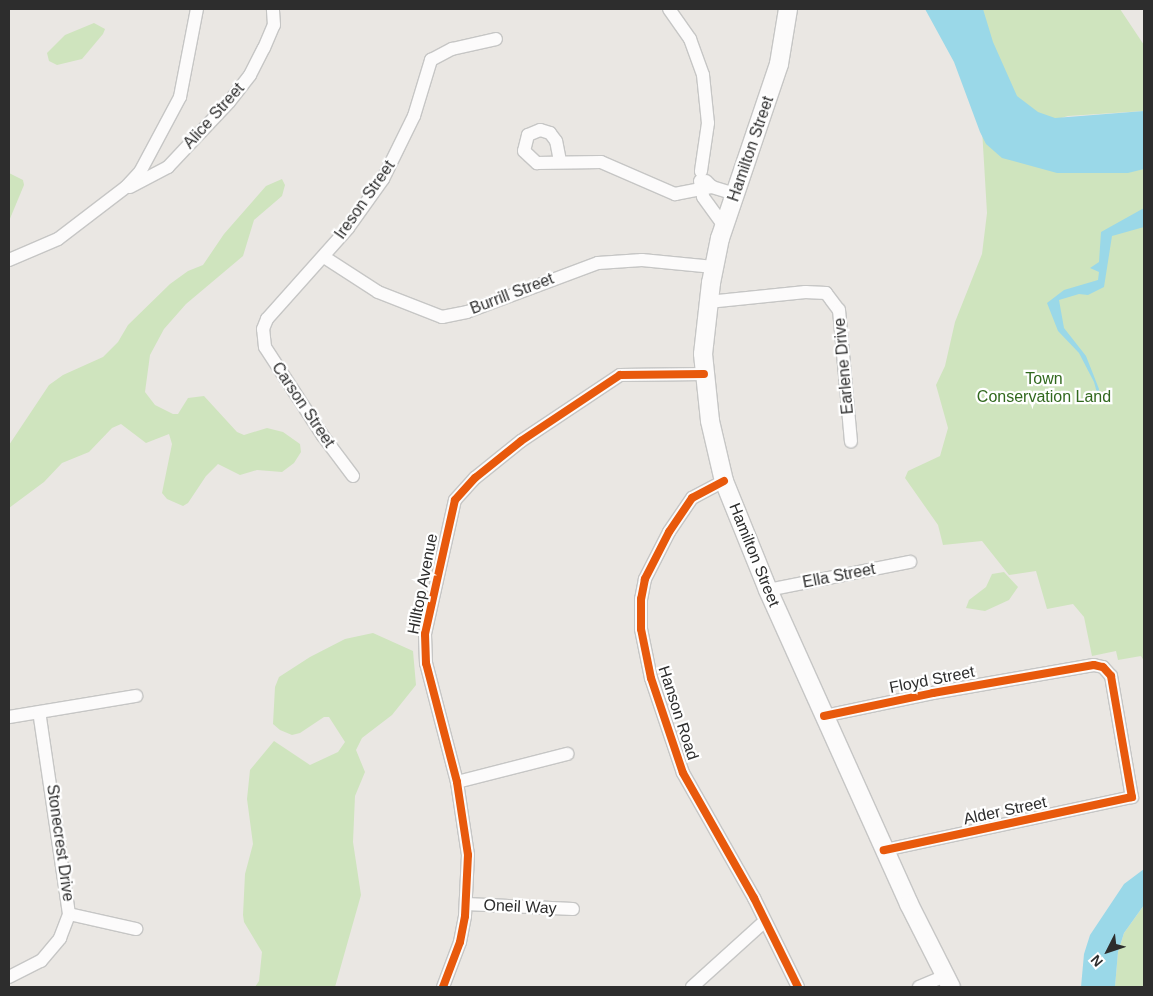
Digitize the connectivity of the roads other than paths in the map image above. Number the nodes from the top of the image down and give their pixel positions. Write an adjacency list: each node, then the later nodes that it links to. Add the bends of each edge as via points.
1 (197, 9): 10 (street, via 180,97 140,172)
2 (273, 9): 10 (street, Alice Street, via 274,24 264,48 250,76 229,102 168,167)
3 (669, 9): 9 (street, via 690,39 703,75 708,123 701,171)
4 (778, 9): 7 (street)
5 (788, 9): 7 (main road, Hamilton Street)
6 (496, 39): 13 (street, Ireson Street, via 452,49 431,60 414,116 396,156 371,198)
7 (784, 39): 11 (main road, Hamilton Street, via 775,76)
8 (560, 161): 9 (street, via 592,160 611,164 669,193 682,194)
9 (706, 188): 11 (street); 12 (street, via 707,205)
10 (117, 194): 14 (street, via 58,239)
11 (735, 194): 12 (main road, Hamilton Street)
12 (724, 226): 15 (main road, Hamilton Street)
13 (324, 257): 15 (street, Burrill Street, via 378,292 442,318 467,312 598,262 642,260); 17 (street, Ireson Street, via 270,316)
14 (9, 260)
15 (714, 267): 16 (main road, Hamilton Street)
16 (708, 302): 18 (main road, Hamilton Street); 19 (street, Earlene Drive, via 805,292 826,293 840,310)
17 (263, 329): 20 (street, Carson Street, via 266,347 323,436)
18 (704, 374): 21 (main road, Hamilton Street, via 710,421); 29 (street, Hilltop Avenue, via 620,375 521,441 475,478 455,500 425,634 430,680)
19 (851, 441)
20 (353, 476)
21 (724, 480): 23 (main road, Hamilton Street); 35 (street, Hanson Road, via 692,498 669,532 645,579 641,629 651,678 674,752)
22 (910, 562): 23 (street, Ella Street)
23 (768, 590): 26 (main road, Hamilton Street)
24 (136, 696): 25 (street)
25 (39, 712): 27 (street); 34 (street, Stonecrest Drive)
26 (824, 716): 30 (street, Floyd Street, via 1046,673 1094,665 1103,667 1111,676); 31 (main road, Hamilton Street)
27 (9, 717)
28 (567, 754): 29 (street)
29 (457, 782): 32 (street, Hilltop Avenue, via 468,855)
30 (1132, 798): 31 (street, Alder Street)
31 (884, 850): 38 (main road, Hamilton Street)
32 (466, 904): 33 (street, Oneil Way); 39 (street, Hilltop Avenue, via 460,942)
33 (573, 909)
34 (69, 914): 36 (street); 37 (street, Stonecrest Drive, via 60,938 41,961)
35 (765, 921): 40 (street); 41 (street, Hanson Road)
36 (136, 929)
37 (9, 977)
38 (948, 982): 42 (street)
39 (443, 987)
40 (692, 987)
41 (798, 987)
42 (919, 987)

